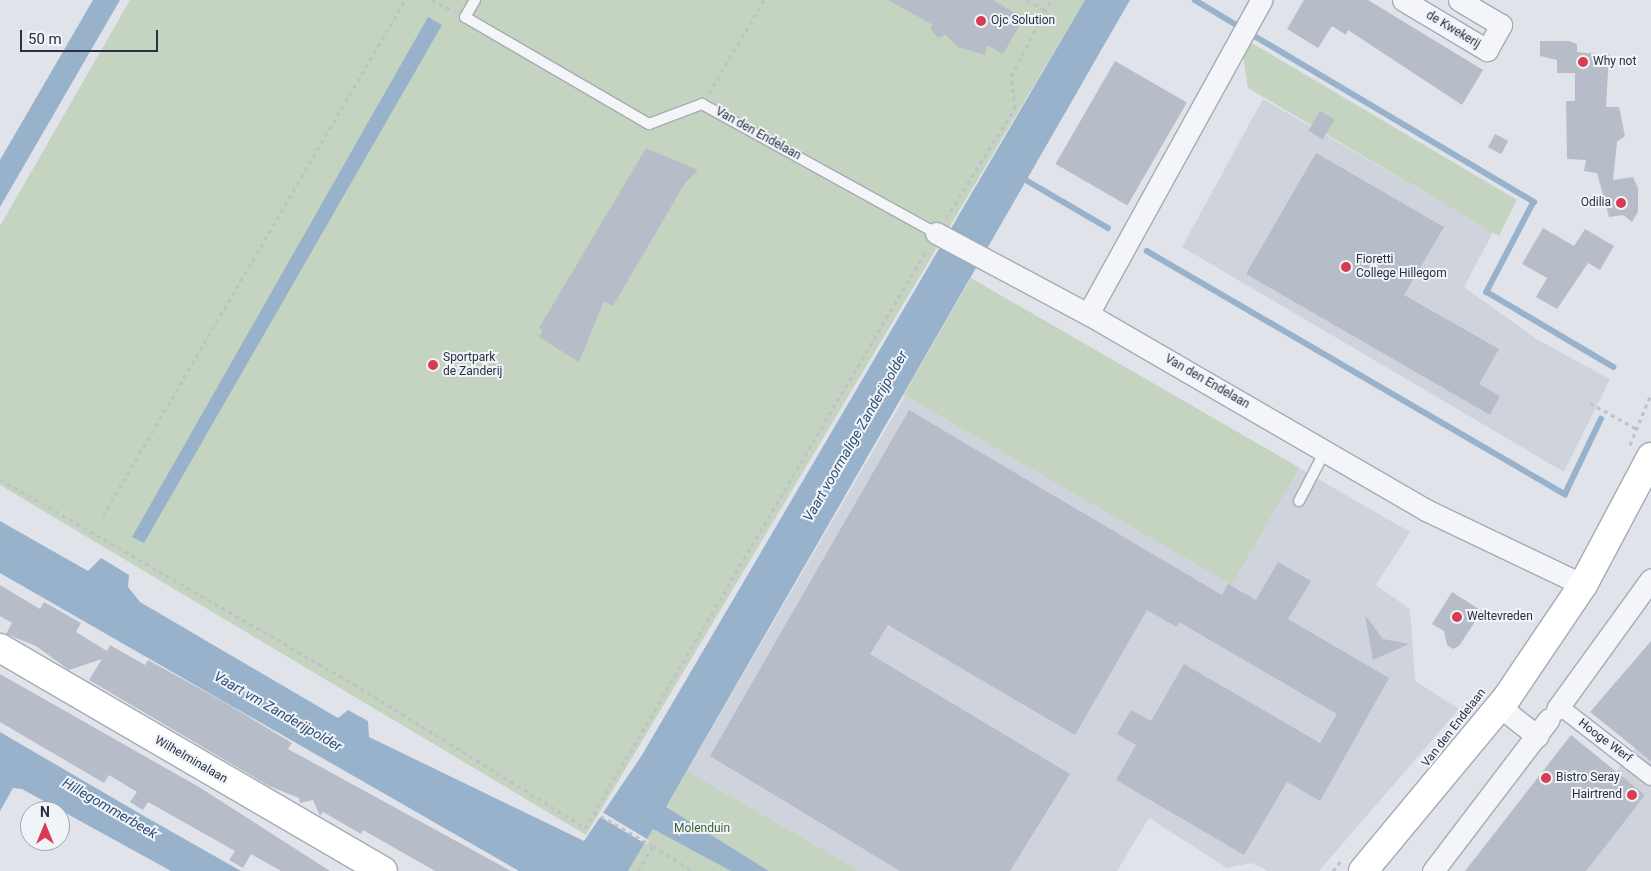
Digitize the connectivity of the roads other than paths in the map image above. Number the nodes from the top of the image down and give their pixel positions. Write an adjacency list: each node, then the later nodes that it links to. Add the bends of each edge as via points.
1 (475, 0): 5 (lane, Van den Endelaan, via 465,17 649,124 702,104)
2 (1403, 0): 3 (street, de Kwekerij, via 1487,50 1501,25)
3 (1459, 0)
4 (1257, 6): 6 (street)
5 (936, 233): 6 (street, Van den Endelaan)
6 (1088, 314): 7 (street, Van den Endelaan)
7 (1325, 451): 10 (lane); 12 (street, Van den Endelaan, via 1426,510)
8 (1639, 454): 12 (main road, Van den Endelaan)
9 (1651, 482): 15 (main road, via 1571,625)
10 (1299, 501)
11 (1651, 579): 14 (street)
12 (1583, 584): 18 (main road, Van den Endelaan, via 1506,699)
13 (0, 648): 19 (main road, Wilhelminalaan)
14 (1555, 711): 16 (street); 17 (street, Hooge Werf)
15 (1509, 714): 16 (street); 20 (main road)
16 (1537, 736): 21 (street)
17 (1651, 776)
18 (1357, 860)
19 (383, 871)
20 (1377, 871)
21 (1433, 871)

